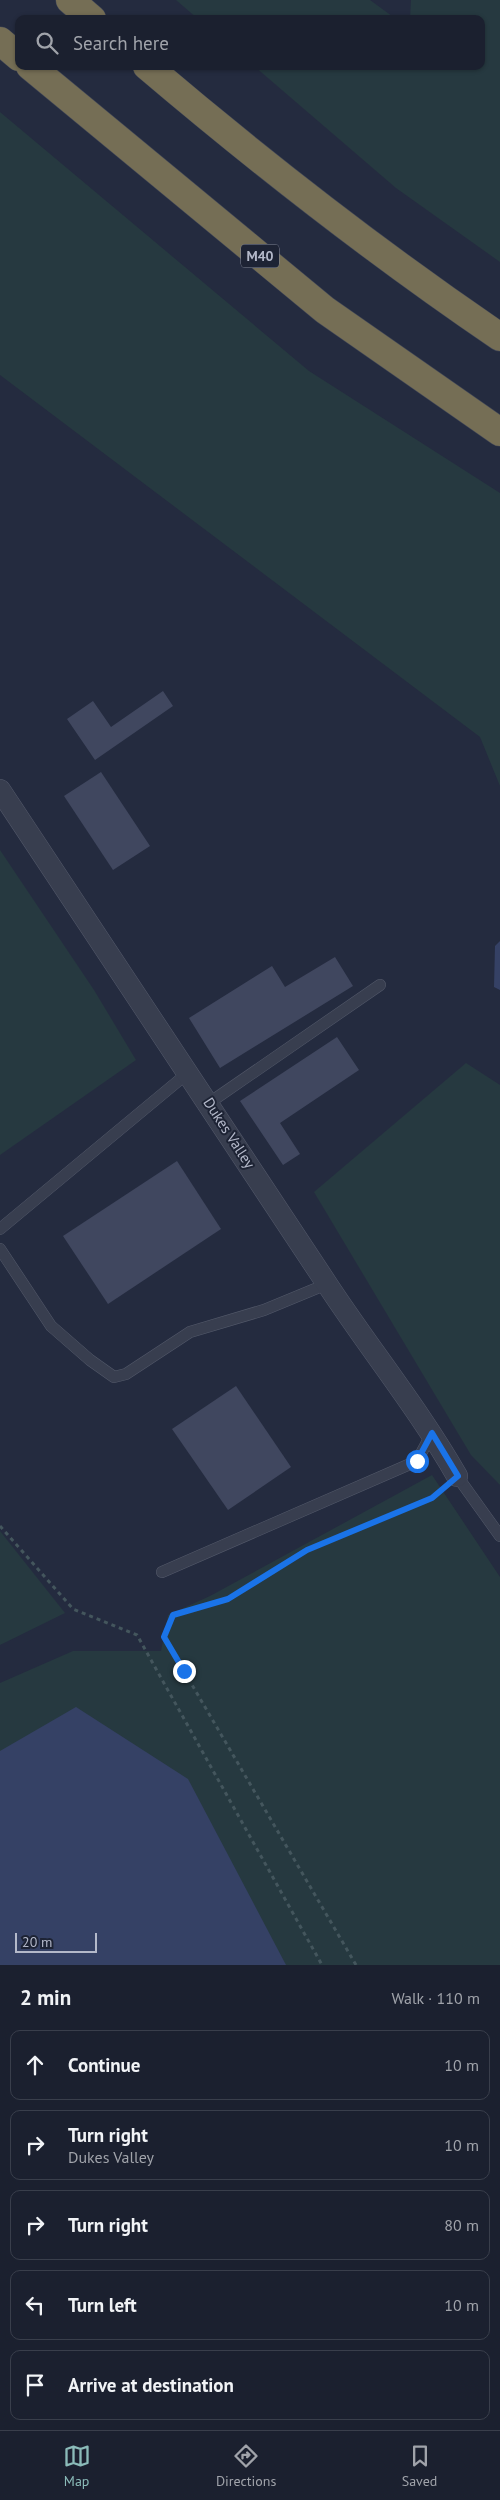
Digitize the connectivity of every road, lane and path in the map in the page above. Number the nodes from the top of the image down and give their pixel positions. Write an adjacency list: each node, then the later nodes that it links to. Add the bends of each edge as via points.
1 (70, 0): 2 (highway)
2 (87, 15)
3 (0, 41): 4 (highway)
4 (15, 54)
5 (35, 70): 8 (highway, M40, via 325,310)
6 (153, 70): 7 (highway, via 210,120 426,287)
7 (500, 338)
8 (500, 432)
9 (0, 790): 11 (street, Dukes Valley)
10 (380, 985): 12 (lane)
11 (189, 1072): 12 (street, Dukes Valley); 13 (lane)
12 (209, 1102): 15 (street, Dukes Valley)
13 (0, 1229)
14 (0, 1249): 15 (lane, via 51,1326 114,1377 126,1374 190,1332 264,1310)
15 (327, 1284): 16 (street, Dukes Valley)
16 (432, 1433): 17 (street, Dukes Valley); 20 (lane, via 417,1461)
17 (458, 1476): 19 (lane); 22 (path, via 432,1498 307,1550 228,1599 173,1615 164,1637)
18 (0, 1526): 21 (path, via 73,1610 137,1635)
19 (500, 1536)
20 (162, 1572)
21 (322, 1965)
22 (356, 1965)

